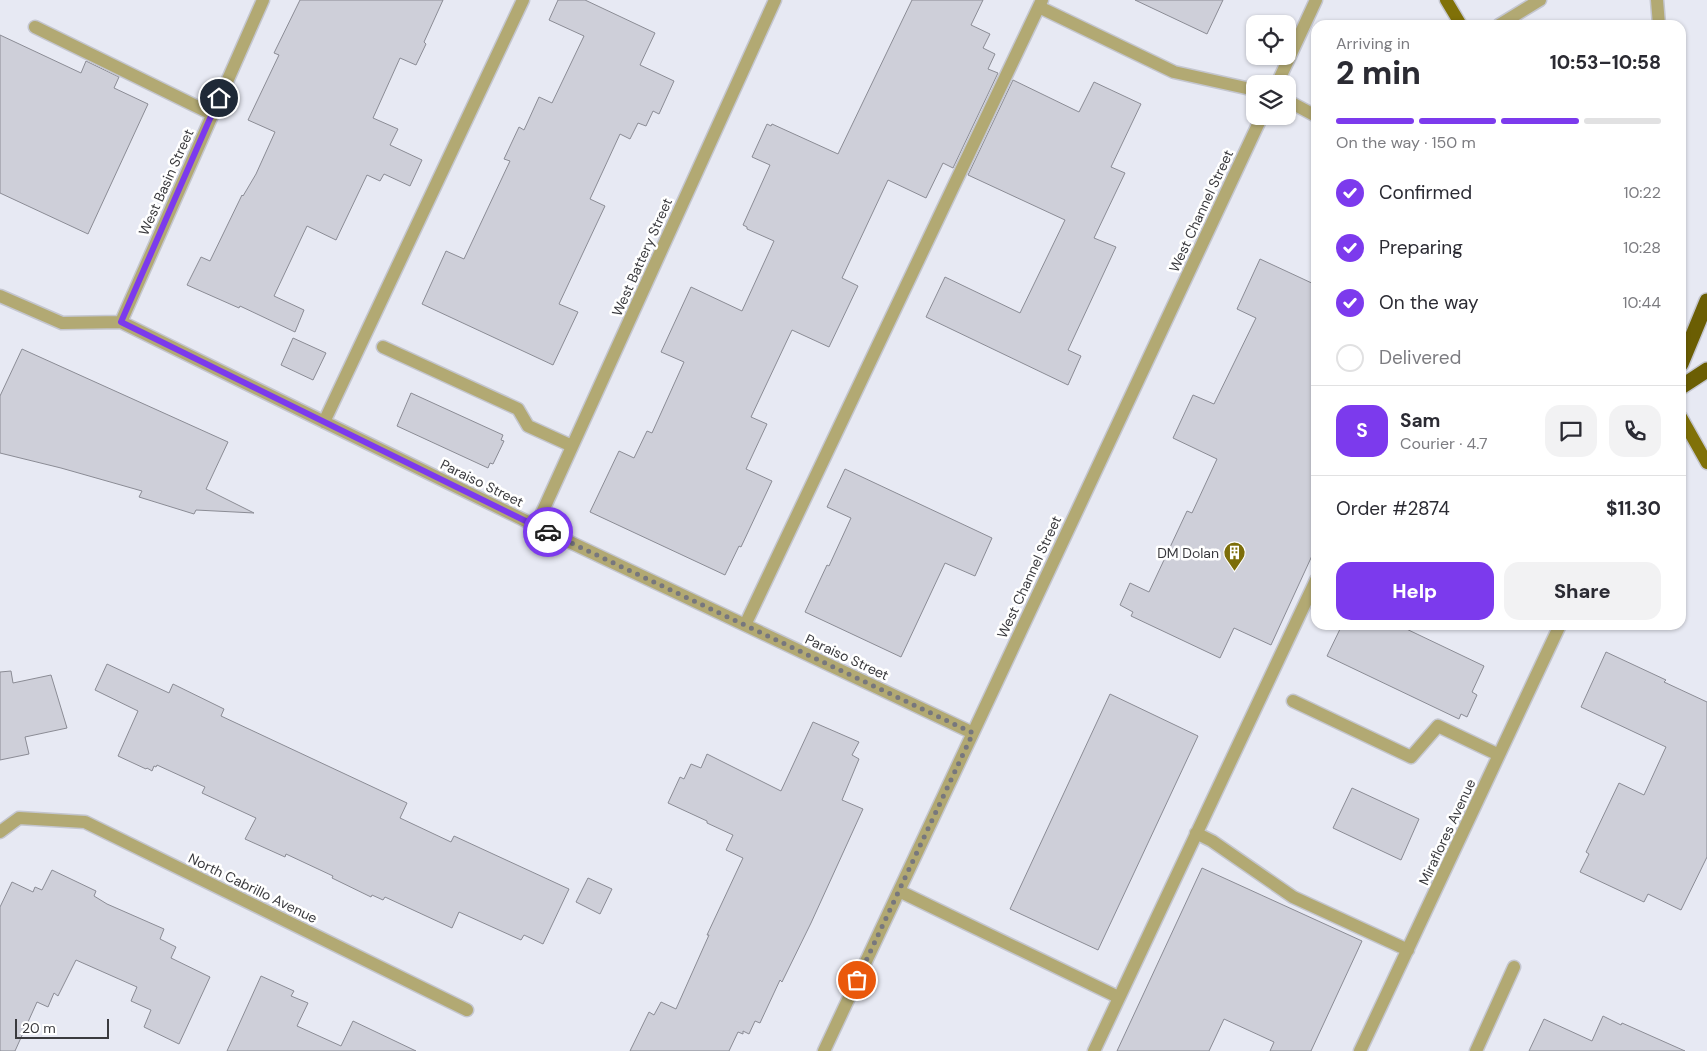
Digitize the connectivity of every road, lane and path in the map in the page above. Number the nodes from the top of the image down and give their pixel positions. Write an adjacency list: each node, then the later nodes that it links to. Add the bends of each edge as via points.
1 (263, 0): 17 (street, West Basin Street)
2 (523, 0): 26 (street)
3 (775, 0): 28 (street, West Battery Street)
4 (1316, 0): 13 (street)
5 (1446, 0): 9 (main road)
6 (1540, 0): 10 (street)
7 (1657, 0): 11 (street)
8 (1040, 4): 14 (street, via 1174,72); 32 (street)
9 (1458, 20)
10 (1507, 20)
11 (1659, 20)
12 (35, 27): 17 (street)
13 (1281, 75)
14 (1246, 88)
15 (1296, 105): 16 (street)
16 (1311, 113)
17 (212, 114): 21 (street, West Basin Street)
18 (1258, 125): 35 (street, West Channel Street)
19 (0, 296): 21 (street, Paraiso Street, via 62,323)
20 (1707, 301): 23 (highway)
21 (121, 322): 26 (street, Paraiso Street)
22 (383, 347): 28 (street, via 518,409 528,426)
23 (1686, 352)
24 (1707, 370): 25 (highway)
25 (1686, 384)
26 (324, 422): 30 (street, Paraiso Street)
27 (1686, 426): 29 (main road)
28 (572, 446): 30 (street, West Battery Street)
29 (1707, 463)
30 (536, 526): 32 (street, Paraiso Street)
31 (1311, 591): 38 (street)
32 (745, 625): 35 (street, Paraiso Street)
33 (1558, 630): 36 (street, Miraflores Avenue)
34 (1293, 701): 36 (street, via 1412,757 1438,726)
35 (973, 733): 39 (street, West Channel Street)
36 (1499, 755): 40 (street, Miraflores Avenue)
37 (0, 832): 43 (street, North Cabrillo Avenue, via 19,818 85,822)
38 (1196, 833): 40 (street, via 1293,897); 42 (street)
39 (899, 891): 42 (street); 44 (street, West Channel Street)
40 (1408, 950): 46 (street, Miraflores Avenue)
41 (1514, 967): 47 (street)
42 (1118, 998): 45 (street)
43 (467, 1010)
44 (824, 1051)
45 (1094, 1051)
46 (1360, 1051)
47 (1476, 1051)

